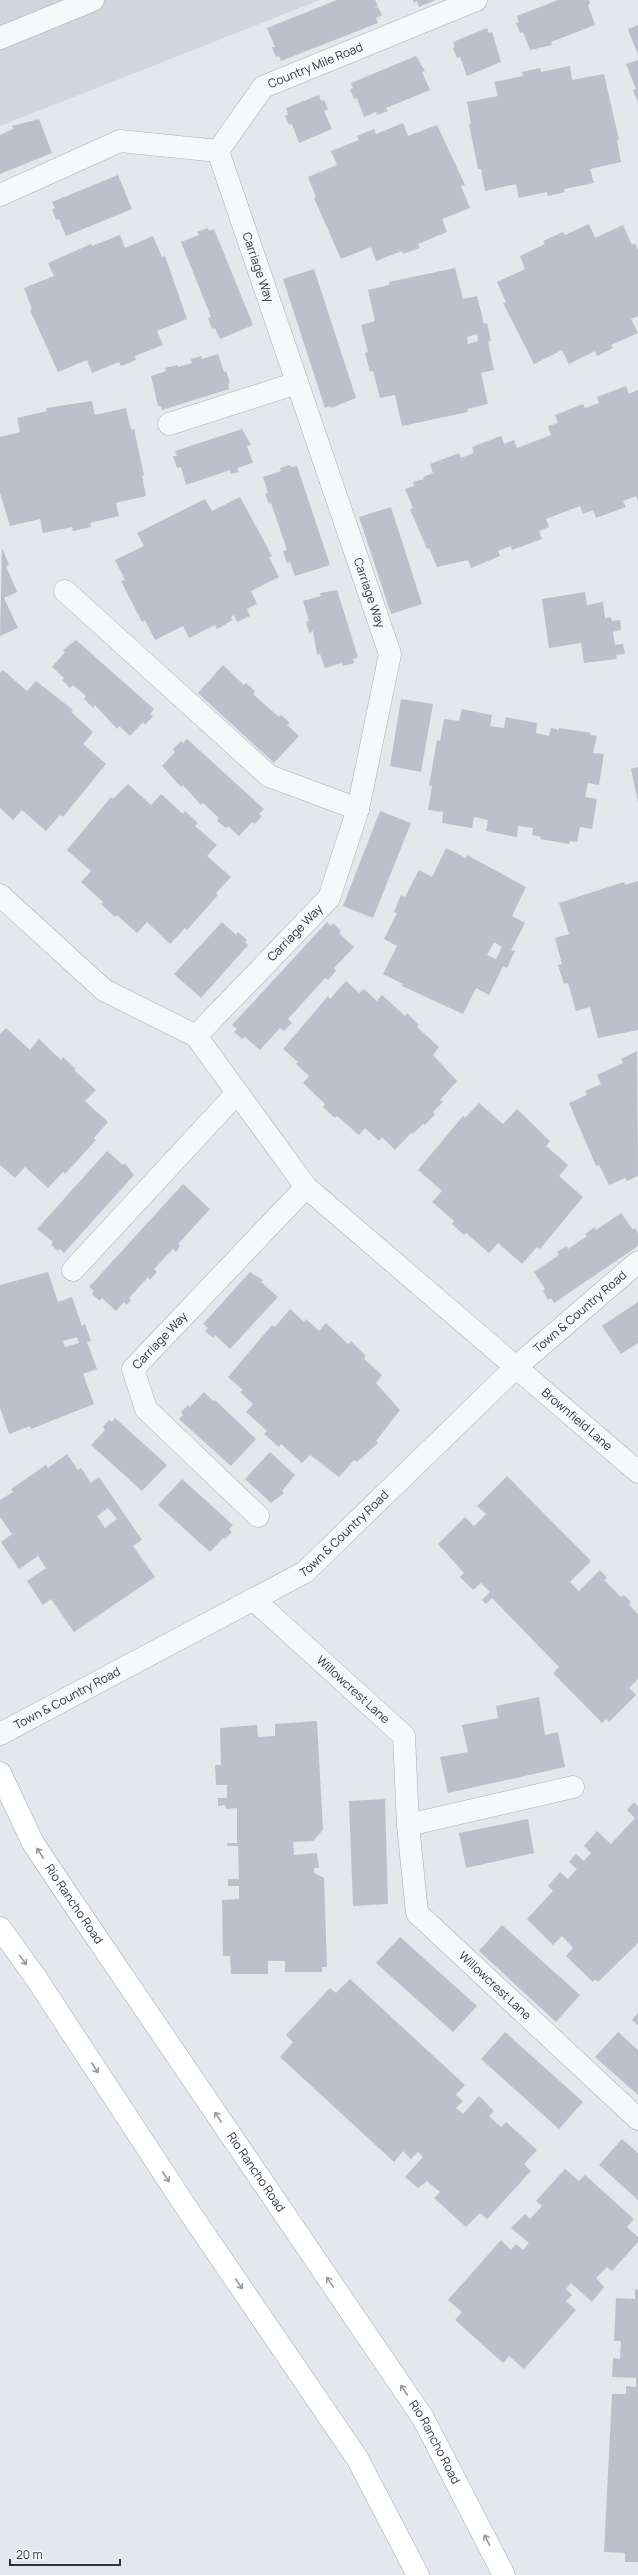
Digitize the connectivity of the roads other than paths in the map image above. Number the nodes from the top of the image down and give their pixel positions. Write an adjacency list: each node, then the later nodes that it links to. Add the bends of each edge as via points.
1 (94, 0): 3 (street)
2 (476, 0): 4 (street, Country Mile Road, via 263,87)
3 (0, 38)
4 (218, 151): 5 (street, via 120,141); 6 (street, Carriage Way)
5 (0, 195)
6 (297, 383): 7 (street); 9 (street, Carriage Way, via 390,654)
7 (170, 424)
8 (65, 591): 9 (street, via 269,776)
9 (358, 808): 11 (street, Carriage Way, via 329,898)
10 (0, 895): 11 (street, via 104,990)
11 (196, 1036): 12 (street)
12 (237, 1093): 13 (street); 15 (street)
13 (306, 1187): 16 (street); 18 (street, Carriage Way, via 133,1369 146,1409)
14 (638, 1262): 16 (street, Town & Country Road)
15 (73, 1270)
16 (516, 1367): 17 (street, Brownfield Lane); 19 (street, Town & Country Road, via 305,1572)
17 (638, 1472)
18 (258, 1516)
19 (253, 1599): 20 (street, Town & Country Road); 23 (street, Willowcrest Lane, via 404,1736)
20 (0, 1734)
21 (0, 1773): 27 (main road, Rio Rancho Road, one-way to 21, via 423,2418 33,1843)
22 (573, 1787): 23 (street)
23 (408, 1825): 25 (street, Willowcrest Lane, via 417,1913)
24 (0, 1928): 26 (main road, one-way to 26, via 357,2458)
25 (638, 2119)
26 (418, 2575)
27 (504, 2575)

